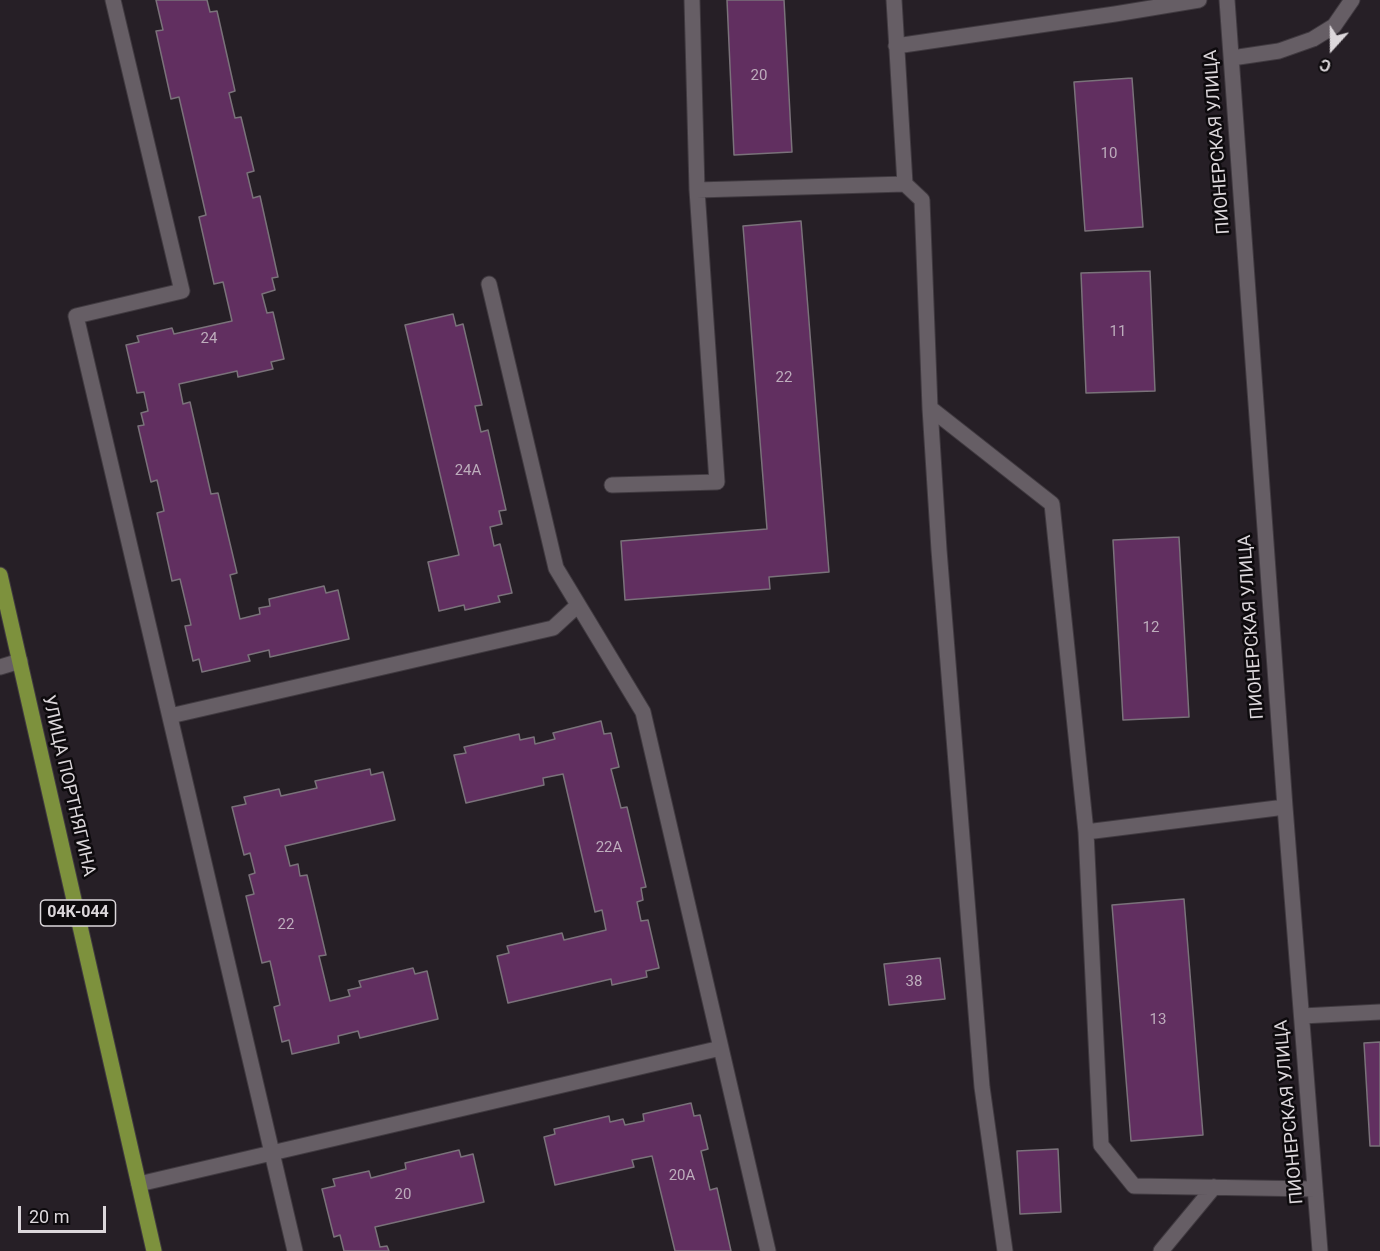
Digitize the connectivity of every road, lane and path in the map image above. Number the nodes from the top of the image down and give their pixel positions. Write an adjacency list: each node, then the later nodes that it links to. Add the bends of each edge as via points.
1 (113, 0): 18 (street, via 182,291 76,316)
2 (692, 0): 10 (street)
3 (894, 0): 7 (street)
4 (1199, 0): 7 (street)
5 (1227, 0): 8 (street, ПИОНЕРСКАЯ УЛИЦА)
6 (1352, 0): 8 (street, via 1334,26 1314,39 1279,51)
7 (897, 46): 9 (street)
8 (1232, 58): 19 (street, ПИОНЕРСКАЯ УЛИЦА)
9 (905, 184): 10 (street); 12 (street, via 922,200)
10 (697, 190): 13 (street, via 717,483)
11 (489, 284): 15 (street, via 556,568)
12 (930, 408): 20 (street, via 1052,504); 31 (street, via 982,1088)
13 (612, 485)
14 (0, 575): 16 (main road, УЛИЦА ПОРТНЯГИНА / 04К-044)
15 (578, 605): 18 (street, via 554,628); 23 (street, via 643,712)
16 (20, 661): 17 (street); 25 (main road, УЛИЦА ПОРТНЯГИНА / 04К-044)
17 (0, 667)
18 (170, 716): 24 (street)
19 (1285, 807): 20 (street); 22 (street, ПИОНЕРСКАЯ УЛИЦА)
20 (1086, 832): 26 (street, via 1101,1145 1134,1186)
21 (1380, 1012): 22 (street)
22 (1302, 1016): 27 (street, ПИОНЕРСКАЯ УЛИЦА)
23 (721, 1048): 24 (street); 30 (street)
24 (272, 1153): 25 (street); 29 (street)
25 (139, 1184): 28 (main road, УЛИЦА ПОРТНЯГИНА / 04К-044)
26 (1214, 1187): 27 (street); 32 (street)
27 (1315, 1189): 33 (street, ПИОНЕРСКАЯ УЛИЦА)
28 (154, 1251)
29 (295, 1251)
30 (768, 1251)
31 (1005, 1251)
32 (1161, 1251)
33 (1320, 1251)

